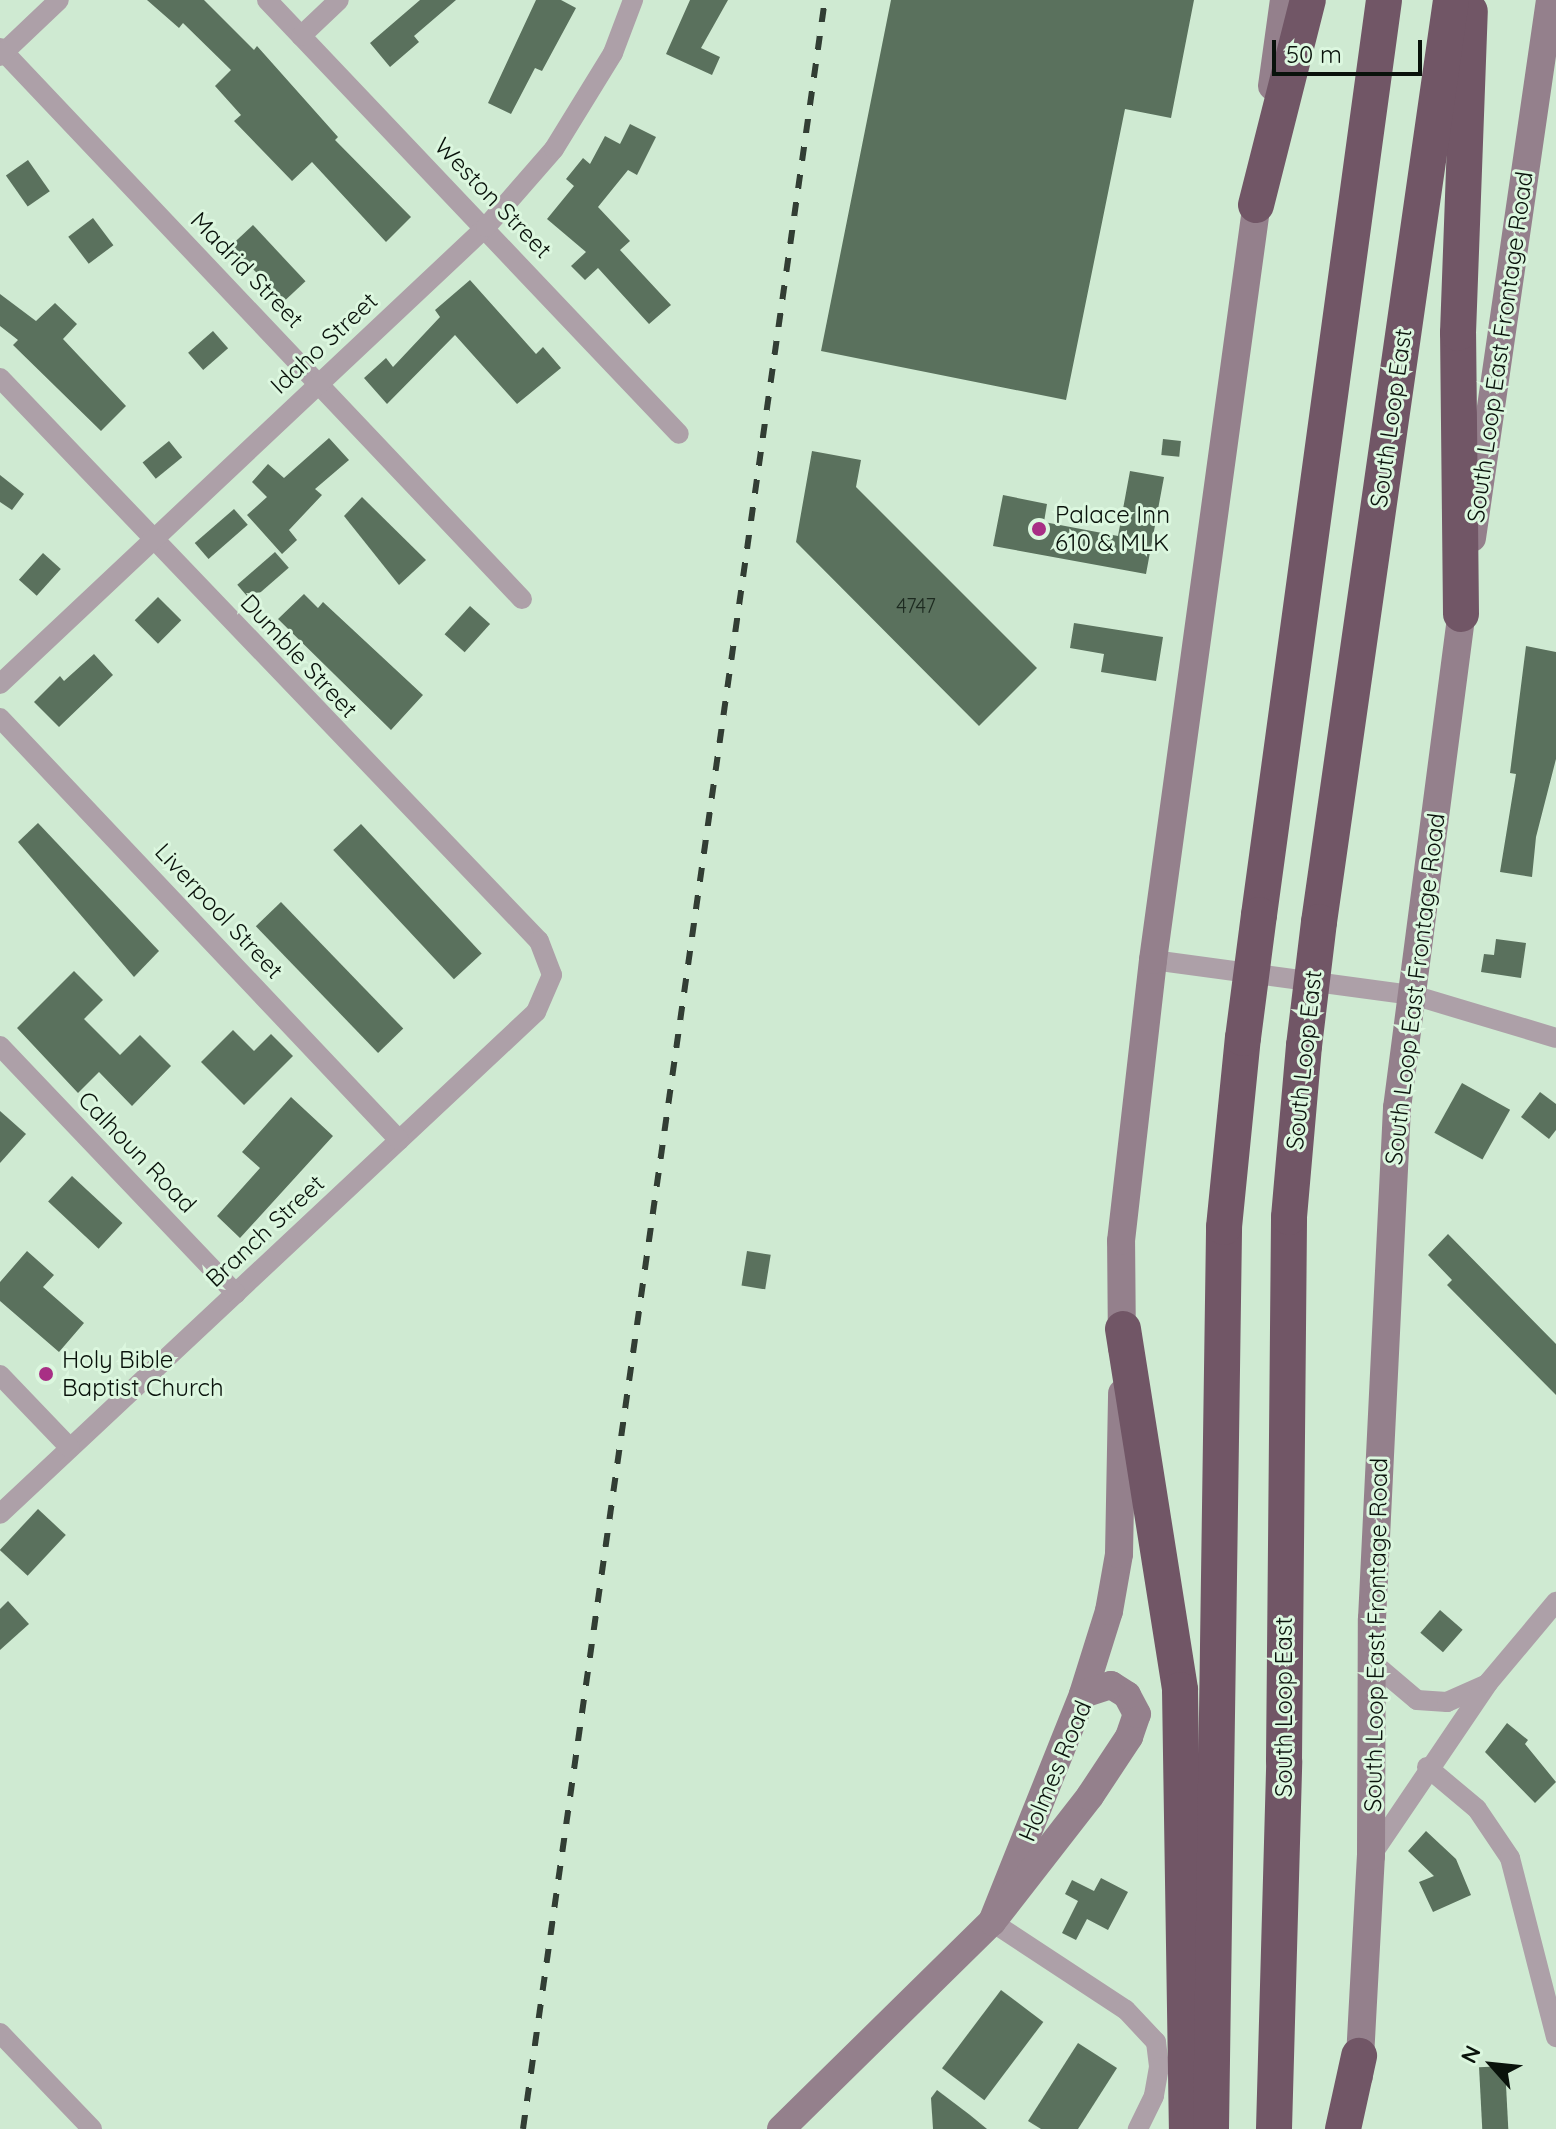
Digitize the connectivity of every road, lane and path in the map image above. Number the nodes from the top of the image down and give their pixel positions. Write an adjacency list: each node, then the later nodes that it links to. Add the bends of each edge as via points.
1 (59, 0): 12 (street)
2 (267, 0): 11 (street, Weston Street)
3 (339, 0): 11 (street)
4 (633, 0): 14 (street, Idaho Street, via 613,53 561,137)
5 (1284, 0): 13 (main road)
6 (1308, 0): 13 (highway)
7 (1384, 0): 49 (highway, bridge, via 1259,915 1224,1227)
8 (1451, 0): 50 (highway, South Loop East, bridge, via 1319,922 1289,1217)
9 (1471, 0): 20 (highway, via 1458,333)
10 (1550, 0): 20 (main road, South Loop East Frontage Road)
11 (301, 36): 14 (street, Weston Street)
12 (1, 52): 16 (street, Madrid Street)
13 (1256, 205): 23 (main road)
14 (486, 227): 16 (street, Idaho Street); 17 (street, Weston Street)
15 (0, 378): 18 (street, Dumble Street)
16 (319, 382): 18 (street, Idaho Street); 19 (street, Madrid Street)
17 (679, 434)
18 (155, 541): 21 (street, Idaho Street); 24 (street, Dumble Street, via 539,941)
19 (522, 599)
20 (1461, 614): 25 (main road, South Loop East Frontage Road)
21 (0, 684)
22 (0, 718): 28 (street, Liverpool Street)
23 (1153, 960): 25 (street); 30 (main road, via 1121,1241)
24 (552, 975): 28 (street, Branch Street, via 536,1012)
25 (1413, 995): 26 (street); 35 (main road, South Loop East Frontage Road, via 1397,1108)
26 (1556, 1038)
27 (0, 1046): 29 (street, Calhoun Road)
28 (399, 1140): 29 (street, Branch Street)
29 (236, 1294): 32 (street, Branch Street)
30 (1123, 1329): 37 (main road, via 1119,1554 1109,1611); 48 (highway, via 1180,1690)
31 (0, 1375): 32 (street)
32 (70, 1448): 33 (street, Branch Street)
33 (0, 1514)
34 (1556, 1602): 36 (street)
35 (1372, 1662): 36 (street, via 1417,1700 1447,1702); 39 (main road, South Loop East Frontage Road)
36 (1488, 1683): 38 (street)
37 (1083, 1694): 40 (main road, Holmes Road); 40 (main road, Holmes Road, via 1111,1685 1127,1695 1137,1714 1129,1737)
38 (1427, 1767): 39 (street); 42 (street, via 1477,1809 1510,1858)
39 (1371, 1856): 43 (main road, South Loop East Frontage Road)
40 (992, 1922): 46 (main road, Holmes Road); 47 (street, via 1126,2010 1156,2042 1154,2096)
41 (0, 2033): 45 (street)
42 (1556, 2037)
43 (1359, 2056): 44 (highway)
44 (1357, 2128)
45 (92, 2129)
46 (781, 2129)
47 (1138, 2129)
48 (1187, 2129)
49 (1211, 2129)
50 (1274, 2129)

